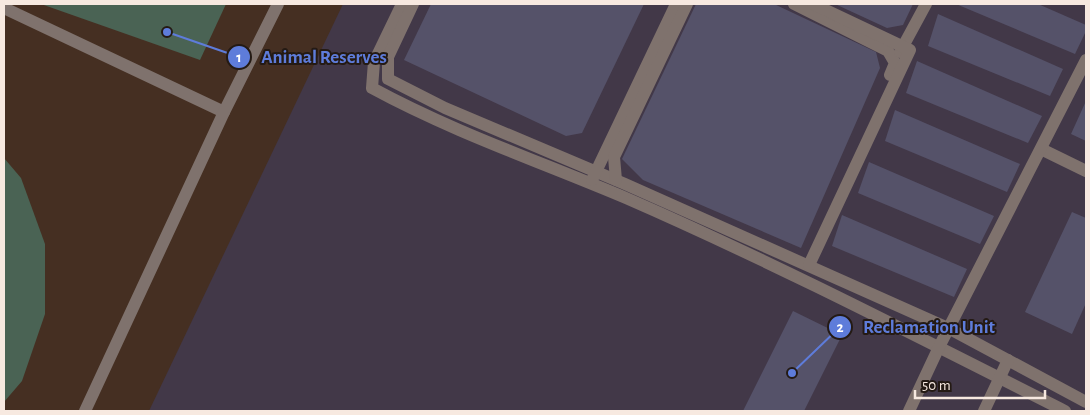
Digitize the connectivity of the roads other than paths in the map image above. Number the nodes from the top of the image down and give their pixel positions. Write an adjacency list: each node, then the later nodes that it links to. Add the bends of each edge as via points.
1 (278, 4): 14 (street)
2 (402, 4): 17 (street, via 374,62 372,88 428,116)
3 (413, 4): 17 (street, via 388,57 388,79)
4 (676, 4): 17 (street)
5 (686, 4): 18 (street, via 614,157)
6 (794, 4): 13 (street, via 888,51)
7 (813, 4): 11 (street)
8 (926, 4): 11 (street)
9 (932, 4): 11 (street)
10 (4, 8): 14 (street)
11 (906, 48): 13 (street); 19 (street)
12 (1086, 60): 15 (street)
13 (896, 63): 19 (street)
14 (224, 112): 25 (street)
15 (1041, 148): 16 (street); 20 (street)
16 (1086, 171)
17 (593, 178): 18 (street); 21 (street)
18 (616, 180): 19 (street)
19 (805, 264): 20 (street)
20 (950, 329): 21 (street); 22 (street)
21 (939, 347): 23 (street); 26 (street)
22 (1008, 360): 23 (street); 24 (street)
23 (999, 378): 27 (street); 28 (street)
24 (1086, 402)
25 (85, 411)
26 (909, 411)
27 (984, 411)
28 (1065, 411)

